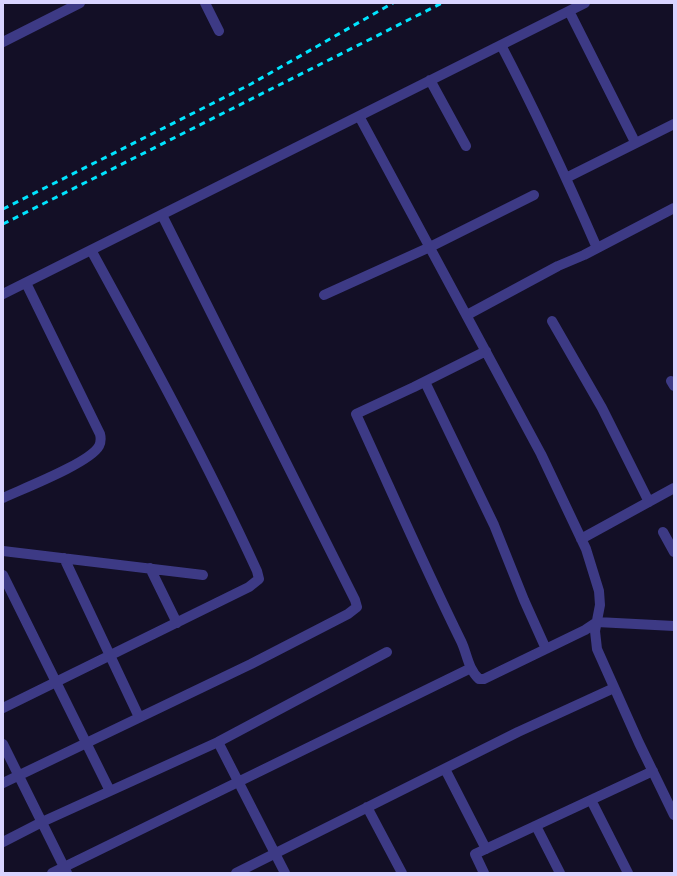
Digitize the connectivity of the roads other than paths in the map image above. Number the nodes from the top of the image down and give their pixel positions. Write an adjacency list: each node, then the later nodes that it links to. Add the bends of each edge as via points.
1 (80, 3): 6 (street)
2 (205, 3): 5 (street)
3 (585, 3): 4 (street)
4 (569, 11): 7 (street); 11 (street)
5 (218, 31)
6 (3, 42)
7 (501, 45): 8 (street); 13 (street)
8 (430, 80): 9 (street); 12 (street)
9 (359, 116): 16 (street); 17 (street)
10 (674, 124): 11 (street)
11 (635, 142): 13 (street)
12 (466, 146)
13 (566, 178): 18 (street)
14 (534, 195): 17 (street)
15 (674, 208): 18 (street)
16 (162, 215): 19 (street); 48 (street, via 315,516 357,605 355,610 348,614 251,664)
17 (430, 247): 22 (street); 23 (street)
18 (597, 248): 23 (street)
19 (91, 250): 20 (street); 39 (street, via 173,402 259,575 256,583 249,588)
20 (26, 283): 21 (street); 28 (street, via 101,440 99,447 84,460)
21 (3, 294)
22 (324, 295)
23 (467, 315): 25 (street)
24 (552, 321): 29 (street, via 602,408)
25 (486, 351): 26 (street); 31 (street, via 541,454)
26 (425, 382): 41 (street, via 494,525); 44 (street, via 356,414)
27 (674, 488): 29 (street)
28 (3, 498)
29 (649, 502): 31 (street)
30 (663, 532): 33 (street)
31 (581, 539): 38 (street, via 599,591)
32 (3, 551): 34 (street)
33 (674, 552)
34 (64, 558): 35 (street); 43 (street)
35 (150, 568): 37 (street); 39 (street)
36 (3, 575): 45 (street)
37 (204, 575)
38 (597, 622): 40 (street); 41 (street); 46 (street, via 596,644)
39 (177, 623): 43 (street)
40 (674, 626)
41 (546, 649): 44 (street, via 484,679 479,679)
42 (387, 652): 50 (street)
43 (110, 656): 45 (street); 48 (street)
44 (471, 668): 55 (street)
45 (57, 682): 47 (street); 49 (street)
46 (614, 688): 52 (street); 53 (street)
47 (3, 708)
48 (139, 717): 49 (street)
49 (87, 742): 54 (street); 57 (street)
50 (218, 742): 55 (street); 57 (street)
51 (3, 744): 54 (street)
52 (445, 769): 60 (street); 65 (street)
53 (653, 771): 58 (street); 59 (street)
54 (19, 774): 56 (street); 62 (street)
55 (238, 782): 66 (street); 67 (street)
56 (3, 783)
57 (110, 791): 62 (street)
58 (591, 800): 63 (street); 74 (street)
59 (671, 801): 61 (street)
60 (367, 808): 66 (street); 71 (street)
61 (674, 815)
62 (42, 822): 64 (street); 67 (street)
63 (536, 826): 65 (street); 73 (street)
64 (3, 842)
65 (486, 850): 72 (street, via 475,855)
66 (276, 853): 69 (street); 70 (street)
67 (66, 870): 68 (street)
68 (52, 873)
69 (236, 873)
70 (285, 873)
71 (402, 873)
72 (484, 873)
73 (560, 873)
74 (628, 873)

